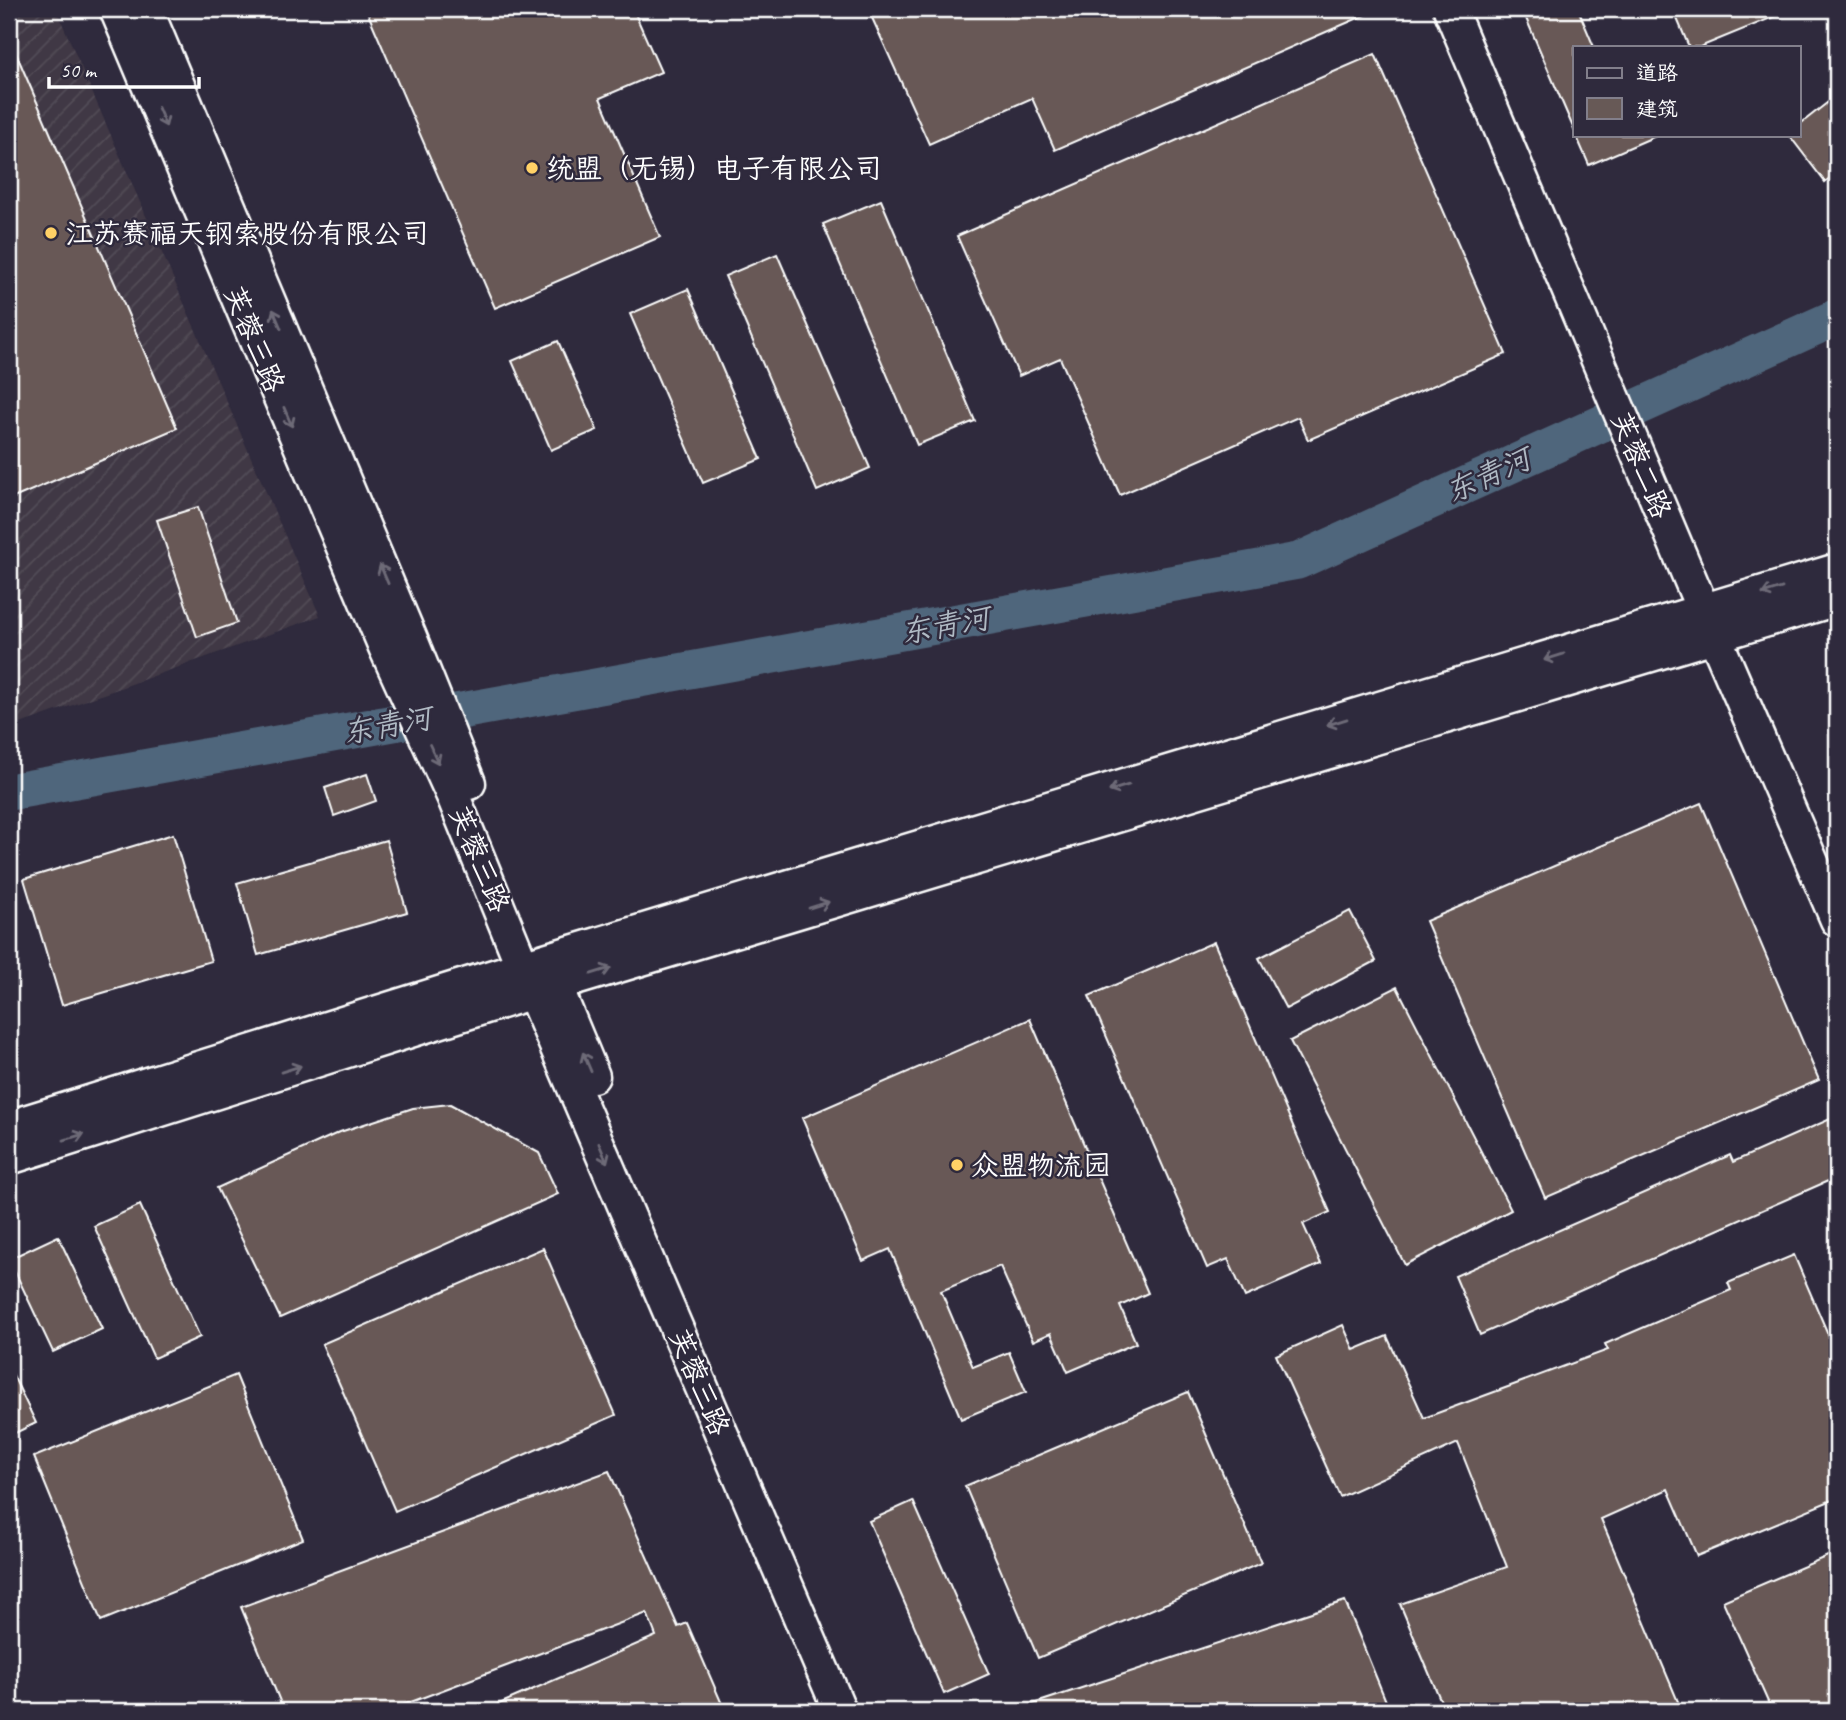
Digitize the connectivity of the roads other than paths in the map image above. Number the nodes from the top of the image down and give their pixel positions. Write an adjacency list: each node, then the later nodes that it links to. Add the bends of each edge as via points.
1 (116, 9): 7 (main road, 芙蓉三路, one-way to 7)
2 (146, 9): 7 (main road, 芙蓉三路, one-way to 2)
3 (1450, 9): 6 (main road, 芙蓉二路)
4 (1837, 570): 6 (main road, one-way to 6)
5 (1837, 599): 6 (main road)
6 (1709, 625): 8 (main road, 芙蓉二路); 9 (main road)
7 (398, 642): 9 (main road, 芙蓉三路)
8 (1837, 920)
9 (539, 976): 10 (main road); 11 (main road, one-way to 9); 12 (main road, 芙蓉三路, one-way to 12); 13 (main road, 芙蓉三路, one-way to 9)
10 (9, 1127)
11 (9, 1158)
12 (840, 1711)
13 (861, 1711)

